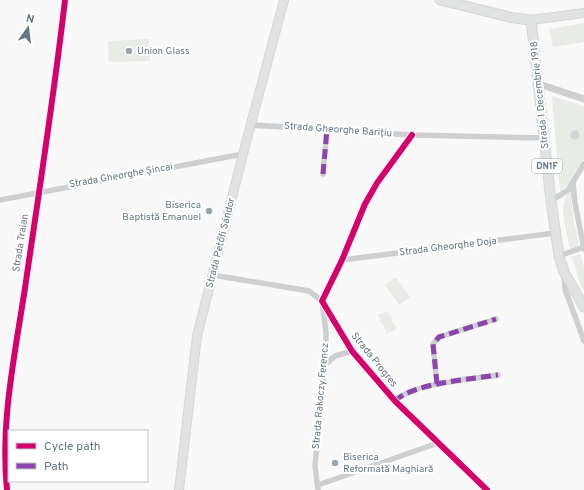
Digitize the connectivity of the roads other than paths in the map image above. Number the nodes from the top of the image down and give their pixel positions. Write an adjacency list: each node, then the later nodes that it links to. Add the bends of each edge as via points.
1 (65, 0): 16 (street, Strada Traian)
2 (444, 0): 5 (main road)
3 (282, 2): 8 (main road, Strada Petőfi Sándor)
4 (584, 13): 5 (main road)
5 (531, 20): 6 (main road, Strada 1 Decembrie 1918 / DN1F)
6 (539, 84): 7 (street); 11 (main road, Strada 1 Decembrie 1918 / DN1F)
7 (584, 99)
8 (252, 125): 9 (street, Strada Gheorghe Barițiu); 12 (main road, Strada Petőfi Sándor)
9 (327, 129): 10 (street, Strada Gheorghe Barițiu); 14 (street)
10 (412, 135): 11 (street, Strada Gheorghe Barițiu); 22 (street, via 365,204)
11 (544, 138): 18 (main road, Strada 1 Decembrie 1918 / DN1F)
12 (243, 154): 16 (street, Strada Gheorghe Șincai); 24 (main road, Strada Petőfi Sándor)
13 (584, 164): 15 (street)
14 (323, 174)
15 (573, 182): 18 (street, via 568,190); 20 (street)
16 (40, 191): 17 (street, Strada Gheorghe Șincai); 36 (street, Strada Traian, via 8,397 5,447)
17 (0, 200)
18 (551, 201): 19 (main road, Strada 1 Decembrie 1918 / DN1F)
19 (555, 233): 21 (main road, Strada 1 Decembrie 1918 / DN1F); 22 (street, Strada Gheorghe Doja)
20 (584, 248): 21 (street)
21 (559, 256): 23 (main road, Strada 1 Decembrie 1918 / DN1F)
22 (342, 260): 25 (street)
23 (564, 272): 26 (main road, Strada 1 Decembrie 1918 / DN1F); 28 (street, via 565,289)
24 (213, 275): 25 (street, via 309,291); 37 (main road, Strada Petőfi Sándor, via 198,336)
25 (322, 301): 29 (street, Strada Progres); 30 (street, Strada Rakoczy Ferencz, via 326,332)
26 (584, 307)
27 (496, 319): 32 (street, via 439,336 433,344)
28 (584, 341)
29 (352, 351): 30 (street, Strada Progres, via 335,356); 33 (street, Strada Progres)
30 (326, 364): 35 (street, Strada Rakoczy Ferencz, via 315,466)
31 (498, 375): 32 (street)
32 (437, 384): 33 (street, via 400,395)
33 (395, 401): 34 (street, Strada Progres)
34 (438, 443): 35 (street); 38 (street, Strada Progres)
35 (318, 487)
36 (7, 490)
37 (179, 490)
38 (487, 490)

